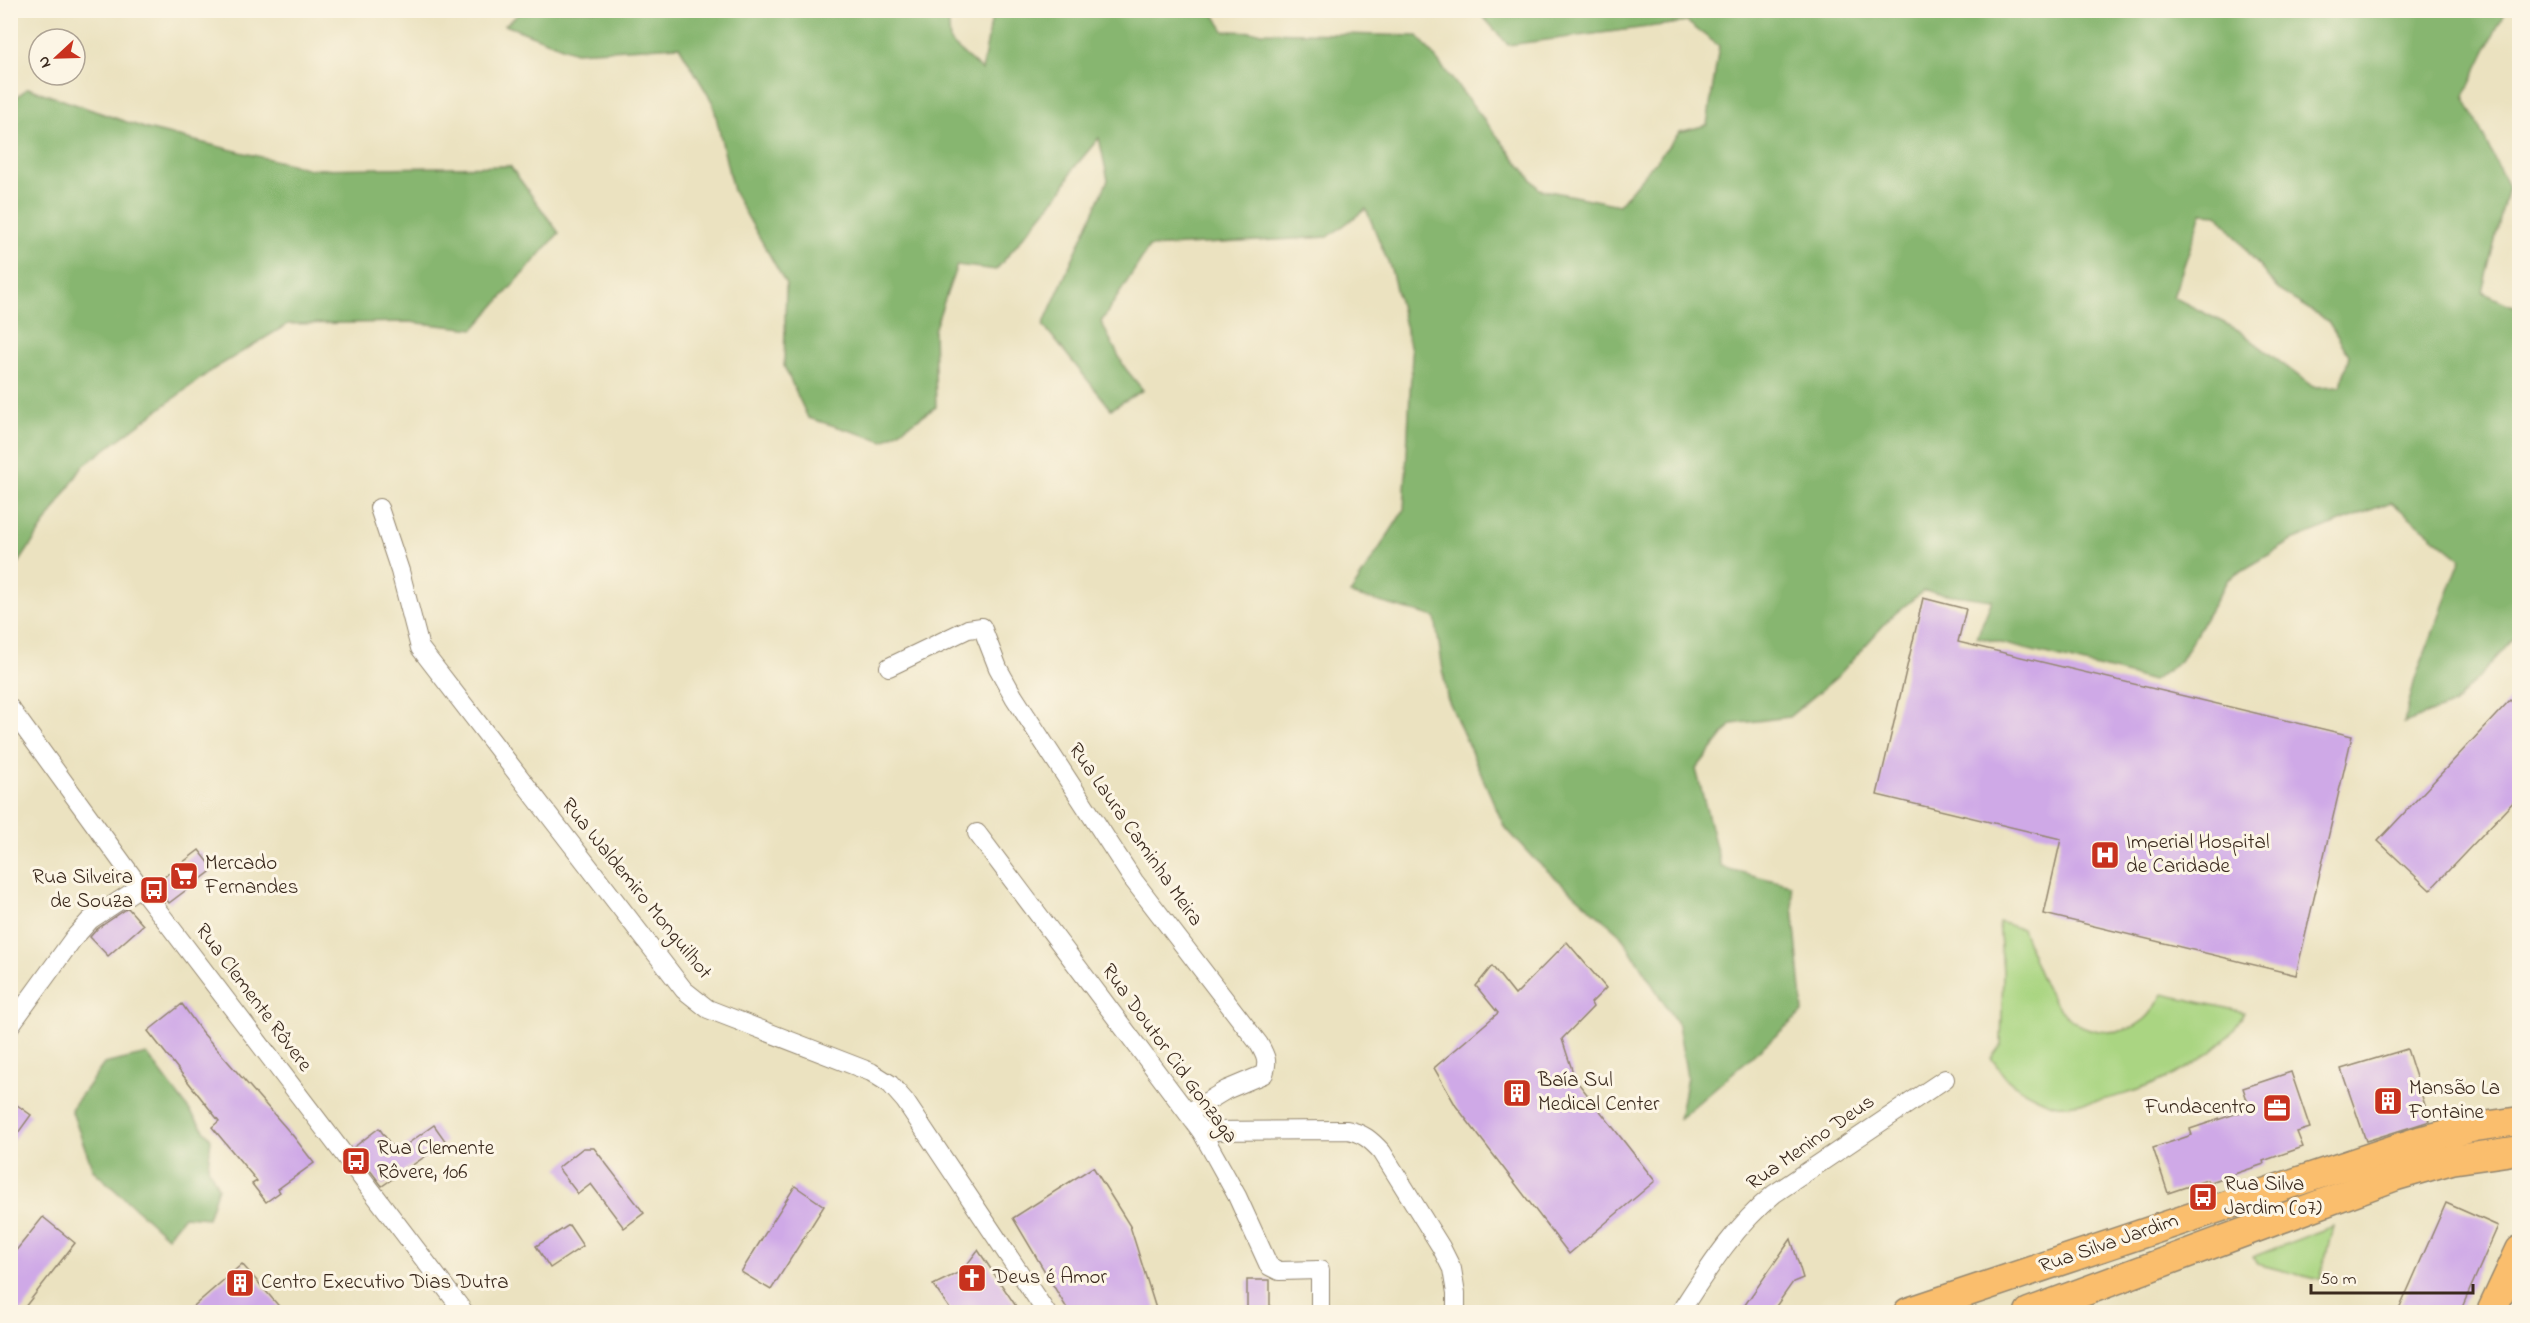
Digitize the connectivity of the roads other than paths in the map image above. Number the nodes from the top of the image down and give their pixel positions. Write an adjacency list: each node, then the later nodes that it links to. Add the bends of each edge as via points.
1 (379, 508): 16 (street, Rua Waldemiro Monguilhot, via 420,648 684,990 708,1009 871,1072 890,1084)
2 (889, 667): 8 (street, Rua Laura Caminha Meira, via 968,629 982,627 1014,697 1134,881 1266,1057 1264,1074 1226,1090)
3 (10, 708): 5 (street, Rua Clemente Rôvere)
4 (977, 833): 8 (street, Rua Doutor Cid Gonzaga)
5 (140, 886): 6 (street, via 90,920); 15 (street, Rua Clemente Rôvere)
6 (10, 1026)
7 (1945, 1079): 13 (street, Rua Menino Deus, via 1750,1214)
8 (1188, 1113): 10 (street, Rua Doutor Cid Gonzaga)
9 (2520, 1121): 14 (main road, Rua Silva Jardim, via 2422,1140)
10 (1201, 1131): 17 (street, Rua Doutor Cid Gonzaga, via 1269,1266 1279,1271 1320,1270); 18 (street, via 1360,1132 1382,1152 1442,1247 1452,1269)
11 (2520, 1150): 22 (main road, Rua Silva Jardim, via 2451,1160 2396,1176)
12 (2520, 1250): 23 (main road)
13 (1696, 1288): 19 (street, Rua Menino Deus); 20 (street, Rua Menino Deus)
14 (1976, 1300): 21 (main road, Rua Silva Jardim)
15 (464, 1312)
16 (1046, 1312)
17 (1320, 1312)
18 (1455, 1312)
19 (1680, 1312)
20 (1692, 1312)
21 (1908, 1312)
22 (2028, 1312)
23 (2491, 1312)

